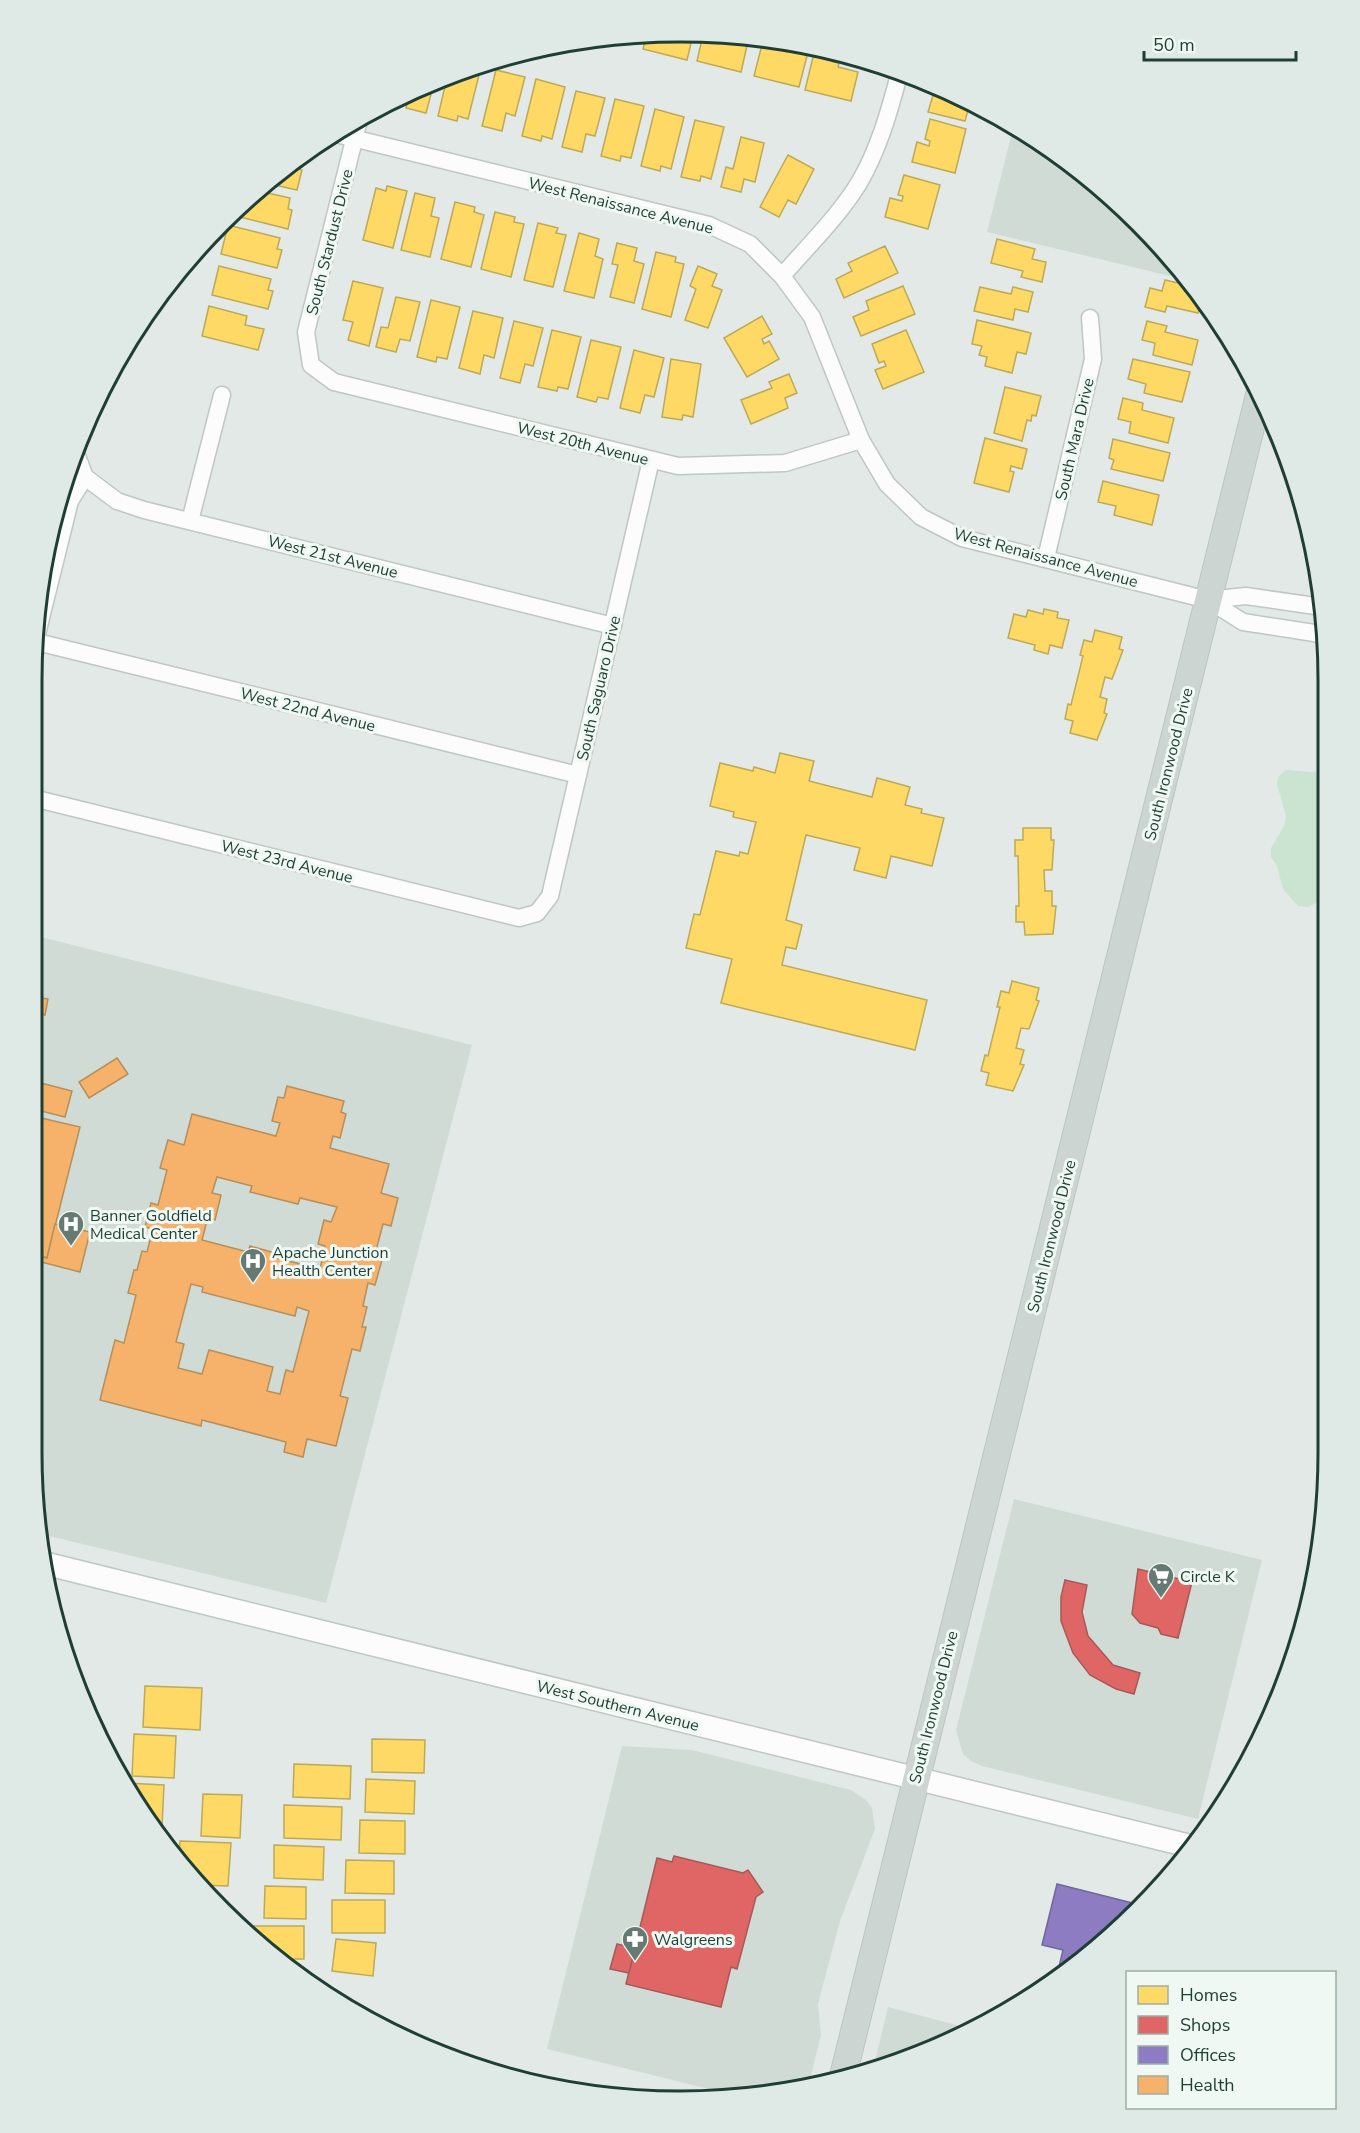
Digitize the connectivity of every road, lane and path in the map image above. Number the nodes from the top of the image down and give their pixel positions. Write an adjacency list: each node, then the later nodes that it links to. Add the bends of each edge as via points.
1 (897, 81): 5 (street, via 880,137 859,183)
2 (356, 130): 4 (street, South Stardust Drive)
3 (346, 137): 4 (street, West Renaissance Avenue)
4 (354, 139): 5 (street, West Renaissance Avenue, via 709,225 750,244); 7 (street, South Stardust Drive, via 306,332)
5 (782, 276): 10 (street, West Renaissance Avenue, via 812,317)
6 (1090, 318): 15 (street, South Mara Drive, via 1093,359)
7 (311, 365): 11 (street, West 20th Avenue, via 334,382)
8 (222, 395): 14 (street)
9 (1256, 407): 17 (main road, South Ironwood Drive)
10 (861, 440): 11 (street, West 20th Avenue, via 785,463 678,466); 15 (street, West Renaissance Avenue, via 887,484 921,517 962,538)
11 (651, 460): 19 (street, South Saguaro Drive)
12 (80, 464): 13 (street)
13 (85, 477): 14 (street, West 21st Avenue, via 117,501); 16 (street, via 70,501)
14 (190, 521): 19 (street, West 21st Avenue)
15 (1046, 558): 17 (street, West Renaissance Avenue)
16 (49, 586)
17 (1208, 600): 18 (street, via 1246,596); 20 (street, via 1243,622); 26 (main road, South Ironwood Drive)
18 (1314, 607)
19 (613, 626): 22 (street, South Saguaro Drive)
20 (1317, 633)
21 (43, 643): 22 (street, West 22nd Avenue)
22 (578, 775): 24 (street, South Saguaro Drive, via 550,896)
23 (42, 800): 24 (street, West 23rd Avenue, via 519,918)
24 (537, 913)
25 (52, 1565): 26 (main road, West Southern Avenue)
26 (916, 1778): 27 (main road, West Southern Avenue); 28 (main road, South Ironwood Drive)
27 (1183, 1844)
28 (845, 2069)

